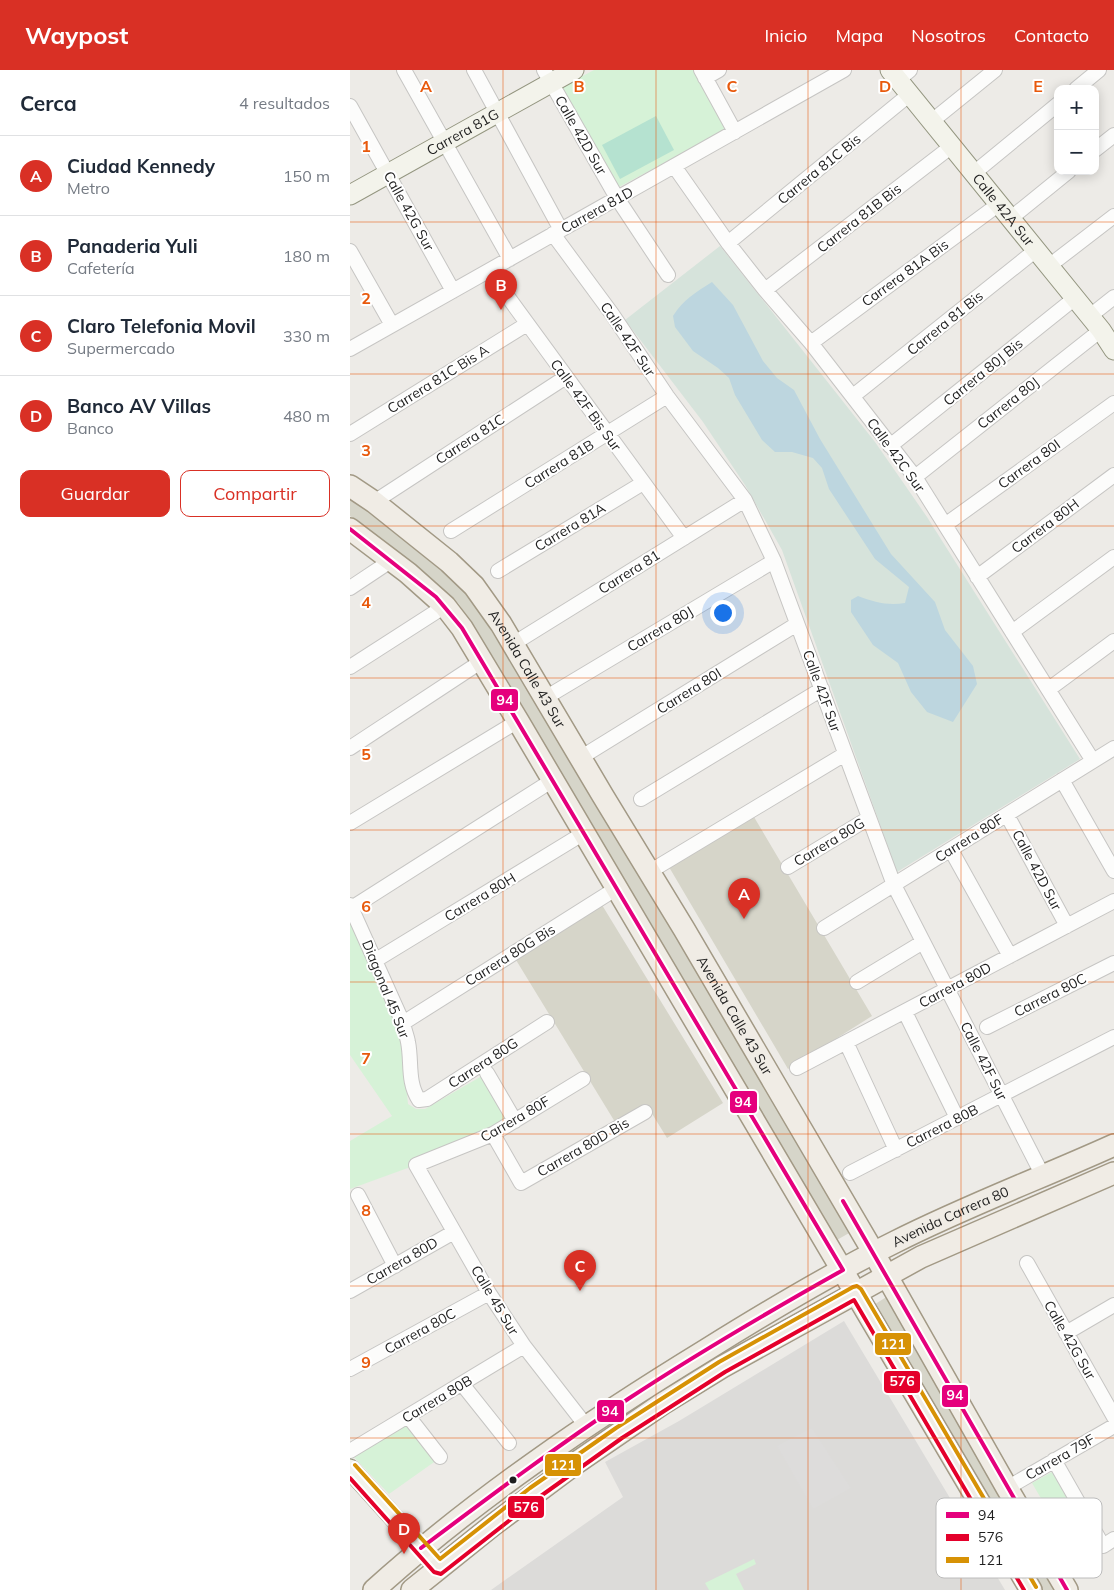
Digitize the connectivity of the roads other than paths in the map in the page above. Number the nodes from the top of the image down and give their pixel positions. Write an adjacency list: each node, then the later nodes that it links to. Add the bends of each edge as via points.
1 (404, 70): 19 (street)
2 (474, 70): 15 (street, Calle 42F Sur)
3 (574, 70): 10 (street, Carrera 81G)
4 (718, 70): 9 (street)
5 (844, 70): 17 (street, Carrera 81D)
6 (995, 70): 16 (street)
7 (1099, 70): 11 (street)
8 (900, 73): 12 (street, Calle 42A Sur)
9 (703, 74): 17 (street)
10 (548, 76): 15 (street, Carrera 81G); 27 (street, Calle 42D Sur)
11 (1081, 85)
12 (910, 94): 16 (street, Calle 42A Sur); 31 (street, Carrera 81C Bis)
13 (350, 106): 24 (street, Calle 42G Sur)
14 (1054, 107): 23 (street)
15 (497, 113): 19 (street, Carrera 81G); 30 (street, Calle 42F Sur)
16 (932, 121): 20 (street, Calle 42A Sur)
17 (735, 132): 22 (street, Carrera 81D)
18 (1114, 135): 21 (street)
19 (444, 142): 24 (street, Carrera 81G); 34 (street)
20 (952, 146): 23 (street, Calle 42A Sur); 38 (street, Carrera 81B Bis)
21 (1099, 147)
22 (674, 166): 27 (street, Carrera 81D); 31 (street, Calle 42C Sur)
23 (974, 173): 28 (street, Calle 42A Sur)
24 (388, 174): 26 (street, Carrera 81G); 39 (street, Calle 42G Sur)
25 (1063, 175): 28 (street)
26 (350, 195)
27 (617, 198): 30 (street, Carrera 81D); 37 (street, Calle 42D Sur)
28 (1005, 211): 32 (street, Calle 42A Sur); 45 (street, Carrera 81A Bis)
29 (1114, 216): 35 (street)
30 (557, 232): 34 (street, Carrera 81D); 49 (street, Calle 42F Sur)
31 (728, 243): 38 (street, Calle 42C Sur)
32 (1036, 250): 35 (street, Calle 42A Sur); 50 (street, Carrera 81 Bis)
33 (350, 251): 44 (street)
34 (510, 259): 36 (street, Carrera 81D)
35 (1049, 266): 41 (street, Calle 42A Sur)
36 (488, 272): 39 (street, Carrera 81D); 43 (street, Calle 42F Bis Sur)
37 (668, 275)
38 (765, 290): 45 (street, Calle 42C Sur)
39 (453, 291): 44 (street, Carrera 81D)
40 (1114, 297): 42 (street, Carrera 80J)
41 (1075, 298): 42 (street, Calle 42A Sur); 54 (street, Carrera 80J Bis)
42 (1096, 323): 47 (street, Calle 42A Sur); 56 (street, Carrera 80J)
43 (527, 324): 48 (street, Calle 42F Bis Sur); 53 (street, Carrera 81C Bis A)
44 (392, 325): 46 (street, Carrera 81D)
45 (811, 343): 50 (street, Calle 42C Sur)
46 (350, 349)
47 (1114, 350)
48 (566, 377): 52 (street, Calle 42F Bis Sur); 60 (street, Carrera 81C)
49 (667, 396): 52 (street, Carrera 81B); 59 (street, Calle 42F Sur)
50 (853, 396): 54 (street, Calle 42C Sur)
51 (1114, 403): 61 (street, Carrera 80I)
52 (607, 433): 57 (street, Calle 42F Bis Sur); 63 (street, Carrera 81B)
53 (350, 434)
54 (890, 446): 56 (street, Calle 42C Sur)
55 (1114, 475): 69 (street, Carrera 80H)
56 (915, 477): 61 (street, Calle 42C Sur)
57 (643, 482): 64 (street, Calle 42F Bis Sur); 68 (street, Carrera 81A)
58 (350, 486): 60 (main road, Avenida Calle 43 Sur)
59 (745, 500): 64 (street, Carrera 81); 67 (street, Calle 42F Sur)
60 (374, 502): 75 (main road, Avenida Calle 43 Sur, via 428,544 474,586)
61 (944, 525): 69 (street, Calle 42C Sur)
62 (350, 529): 66 (main road)
63 (450, 531)
64 (684, 538): 75 (street, Carrera 81)
65 (1114, 557): 73 (street)
66 (392, 560): 70 (street); 71 (main road)
67 (774, 561): 72 (street, Calle 42F Sur); 80 (street, Carrera 80J)
68 (498, 571)
69 (977, 577): 73 (street, Calle 42C Sur)
70 (350, 588)
71 (446, 606): 76 (main road); 77 (street)
72 (797, 624): 79 (street, Calle 42F Sur); 85 (street, Carrera 80I)
73 (1012, 632): 78 (street, Calle 42C Sur)
74 (1114, 641): 78 (street)
75 (513, 644): 80 (main road, Avenida Calle 43 Sur)
76 (482, 660): 81 (main road); 82 (street)
77 (350, 668)
78 (1049, 689): 86 (street, Calle 42C Sur)
79 (822, 690): 84 (street, Calle 42F Sur); 89 (street)
80 (545, 698): 85 (main road, Avenida Calle 43 Sur)
81 (518, 721): 87 (main road); 92 (street)
82 (350, 748)
83 (1114, 748): 86 (street, Carrera 80F)
84 (845, 754): 91 (street, Calle 42F Sur); 96 (street)
85 (580, 758): 96 (main road, Avenida Calle 43 Sur)
86 (1093, 761): 88 (street, Carrera 80F)
87 (553, 780): 93 (main road); 101 (street)
88 (1062, 780): 90 (street, Carrera 80F); 97 (street)
89 (641, 799)
90 (1007, 815): 94 (street, Carrera 80F); 102 (street, Calle 42D Sur)
91 (869, 818): 95 (street, Carrera 80G); 98 (street, Calle 42F Sur)
92 (350, 823)
93 (584, 833): 99 (main road); 106 (street, Carrera 80H)
94 (951, 850): 98 (street, Carrera 80F); 105 (street)
95 (788, 866)
96 (649, 872): 133 (main road, Avenida Calle 43 Sur)
97 (1114, 872)
98 (894, 885): 103 (street, Carrera 80F); 104 (street, Calle 42F Sur)
99 (617, 888): 112 (street, Carrera 80G Bis); 136 (main road)
100 (1114, 901): 102 (street, Carrera 80D)
101 (350, 907): 106 (street, Diagonal 45 Sur)
102 (1067, 926): 105 (street, Carrera 80D)
103 (824, 928)
104 (923, 942): 108 (street); 109 (street, Calle 42F Sur)
105 (1010, 956): 109 (street, Carrera 80D)
106 (376, 960): 112 (street, Diagonal 45 Sur)
107 (1114, 963): 113 (street, Carrera 80C)
108 (857, 982)
109 (947, 989): 110 (street, Carrera 80D); 119 (street, Calle 42F Sur)
110 (905, 1012): 115 (street, Carrera 80D); 122 (street)
111 (547, 1022): 120 (street, Carrera 80G, via 427,1099)
112 (403, 1023): 120 (street, Diagonal 45 Sur, via 411,1084)
113 (987, 1027)
114 (1114, 1037): 119 (street, Carrera 80B)
115 (846, 1042): 116 (street, Carrera 80D); 126 (street)
116 (797, 1068)
117 (487, 1073): 123 (street)
118 (583, 1079): 123 (street, Carrera 80F)
119 (1002, 1095): 122 (street, Carrera 80B); 130 (street, Calle 42F Sur)
120 (418, 1100)
121 (646, 1112): 124 (street, Carrera 80D Bis, via 521,1183)
122 (957, 1118): 126 (street, Carrera 80B)
123 (515, 1121): 124 (street, Carrera 80F)
124 (493, 1134): 127 (street, Carrera 80F)
125 (1114, 1145): 130 (main road, Avenida Carrera 80)
126 (896, 1150): 129 (street, Carrera 80B)
127 (416, 1165): 132 (street, Calle 45 Sur)
128 (1114, 1172): 137 (main road, Avenida Carrera 80, via 945,1245)
129 (850, 1173)
130 (1044, 1176): 133 (main road, Avenida Carrera 80)
131 (358, 1195): 135 (street)
132 (454, 1232): 135 (street, Carrera 80D); 139 (street, Calle 45 Sur)
133 (874, 1253): 136 (main road, Avenida Carrera 80); 137 (main road, Avenida Calle 43 Sur)
134 (1027, 1263): 142 (street, Calle 42G Sur)
135 (395, 1266): 138 (street, Carrera 80D)
136 (843, 1270): 140 (main road); 149 (main road, Avenida Carrera 80, via 738,1330)
137 (886, 1276): 140 (main road, Avenida Carrera 80); 155 (main road, Avenida Calle 43 Sur)
138 (350, 1291)
139 (489, 1292): 143 (street, Calle 45 Sur); 144 (street, Carrera 80C)
140 (856, 1292): 156 (main road); 160 (main road, Avenida Carrera 80, via 722,1367 626,1428 548,1483)
141 (1114, 1305): 142 (street)
142 (1066, 1333): 147 (street, Calle 42G Sur)
143 (524, 1346): 145 (street, Carrera 80B); 149 (street, Calle 45 Sur)
144 (350, 1369)
145 (462, 1384): 146 (street, Carrera 80B); 150 (street)
146 (408, 1416): 151 (street, Carrera 80B); 152 (street)
147 (1114, 1417)
148 (1114, 1426): 153 (street, Carrera 79F)
149 (587, 1427): 159 (main road, Avenida Carrera 80)
150 (509, 1443)
151 (350, 1451)
152 (440, 1458)
153 (1054, 1460): 155 (street, Carrera 79F); 158 (street)
154 (350, 1468): 159 (street)
155 (1007, 1488): 157 (main road, Avenida Calle 43 Sur)
156 (978, 1498)
157 (1013, 1498)
158 (1079, 1498)
159 (421, 1548): 160 (street); 163 (main road, Avenida Carrera 80)
160 (439, 1568): 164 (main road, Avenida Carrera 80)
161 (1025, 1578): 165 (main road)
162 (1061, 1578): 166 (main road, Avenida Calle 43 Sur)
163 (374, 1590)
164 (412, 1590)
165 (1032, 1590)
166 (1068, 1590)

